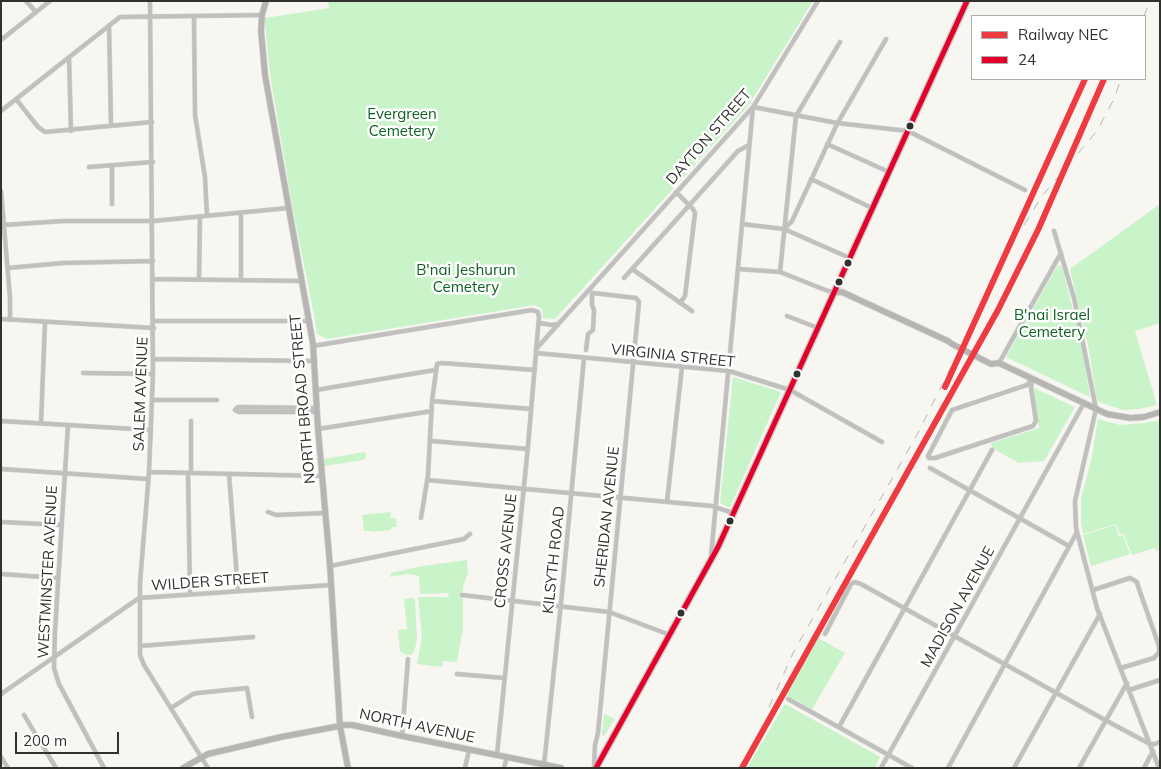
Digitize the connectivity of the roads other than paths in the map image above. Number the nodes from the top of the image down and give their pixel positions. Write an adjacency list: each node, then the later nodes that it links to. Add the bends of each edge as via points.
1 (26, 1): 7 (street)
2 (50, 1): 7 (street)
3 (150, 1): 9 (street, SALEM AVENUE)
4 (266, 1): 8 (main road, NORTH BROAD STREET)
5 (818, 1): 19 (street, DAYTON STREET)
6 (967, 1): 26 (main road)
7 (36, 12): 13 (street)
8 (262, 15): 10 (street); 39 (main road, NORTH BROAD STREET, via 265,75)
9 (150, 17): 10 (street); 11 (street, via 120,17); 22 (street, SALEM AVENUE)
10 (194, 17): 43 (street, via 195,115 205,177)
11 (109, 26): 17 (street); 24 (street)
12 (1, 32): 13 (street)
13 (6, 36): 15 (street)
14 (886, 39): 23 (street)
15 (1, 40)
16 (840, 42): 21 (street)
17 (70, 57): 18 (street); 25 (street)
18 (16, 99): 20 (street); 25 (street, via 41,131)
19 (752, 107): 21 (street); 28 (street); 36 (street, DAYTON STREET)
20 (1, 111)
21 (796, 116): 23 (street); 47 (street)
22 (152, 122): 24 (street); 29 (street, SALEM AVENUE)
23 (837, 123): 26 (street); 27 (street)
24 (111, 126): 25 (street)
25 (71, 130)
26 (908, 131): 32 (main road); 34 (street)
27 (828, 144): 32 (street); 33 (street)
28 (749, 145): 38 (street, via 738,151); 45 (street)
29 (153, 162): 30 (street); 44 (street, SALEM AVENUE)
30 (112, 166): 31 (street); 37 (street)
31 (88, 167)
32 (889, 172): 40 (main road)
33 (811, 179): 40 (street); 47 (street, via 792,221)
34 (1025, 190)
35 (1, 191): 46 (street)
36 (676, 192): 38 (street); 61 (street, DAYTON STREET, via 600,276)
37 (112, 204)
38 (689, 205): 54 (street); 63 (street, via 695,213 686,296)
39 (288, 208): 41 (street); 60 (main road, NORTH BROAD STREET)
40 (872, 208): 50 (main road)
41 (241, 213): 43 (street); 59 (street)
42 (200, 216): 43 (street); 44 (street); 58 (street)
43 (207, 216)
44 (153, 221): 46 (street, via 63,221); 51 (street, SALEM AVENUE)
45 (742, 224): 47 (street); 53 (street)
46 (4, 226): 52 (street)
47 (784, 229): 50 (street); 55 (street)
48 (1054, 231): 49 (street)
49 (1061, 253): 82 (street); 96 (street, via 1082,335)
50 (850, 258): 62 (main road)
51 (154, 261): 52 (street); 57 (street, SALEM AVENUE)
52 (8, 268): 67 (street)
53 (738, 269): 55 (street); 86 (street)
54 (632, 270): 56 (street); 63 (street)
55 (780, 272): 62 (street)
56 (624, 278)
57 (154, 279): 58 (street); 68 (street, SALEM AVENUE)
58 (199, 280): 59 (street)
59 (241, 280): 60 (street)
60 (302, 280): 69 (main road, NORTH BROAD STREET)
61 (591, 292): 72 (street); 76 (street, via 593,330 588,334); 81 (street, SHERIDAN AVENUE, via 636,298 639,302)
62 (834, 292): 74 (main road); 82 (main road, via 842,292 948,340 991,364)
63 (680, 303): 64 (street)
64 (692, 311)
65 (787, 316): 74 (street)
66 (1, 319): 67 (street)
67 (10, 320): 70 (street)
68 (154, 321): 69 (street); 73 (street, SALEM AVENUE)
69 (310, 321): 75 (main road, NORTH BROAD STREET)
70 (45, 322): 73 (street); 104 (street)
71 (539, 323): 72 (street); 75 (street, CROSS AVENUE, via 538,312 529,310); 77 (street, CROSS AVENUE)
72 (558, 324): 77 (street)
73 (154, 328): 78 (street, SALEM AVENUE)
74 (818, 328): 91 (main road)
75 (314, 346): 80 (main road, NORTH BROAD STREET)
76 (586, 350)
77 (536, 351): 79 (street, VIRGINIA STREET); 85 (street, CROSS AVENUE)
78 (154, 358): 80 (street); 88 (street, SALEM AVENUE)
79 (584, 358): 81 (street, VIRGINIA STREET); 123 (street, KILSYTH ROAD)
80 (314, 361): 90 (main road, NORTH BROAD STREET)
81 (633, 362): 83 (street, VIRGINIA STREET); 124 (street, SHERIDAN AVENUE)
82 (999, 363): 89 (main road)
83 (682, 367): 86 (street, VIRGINIA STREET); 125 (street)
84 (435, 370): 85 (street, via 436,364 442,363); 90 (street); 94 (street)
85 (535, 370): 99 (street, CROSS AVENUE)
86 (729, 371): 91 (street, VIRGINIA STREET); 126 (street)
87 (83, 373): 88 (street)
88 (153, 374): 92 (street, SALEM AVENUE)
89 (1032, 379): 89 (street, via 1027,385 952,410 928,456 930,459 1035,424); 95 (main road)
90 (316, 390): 98 (main road, NORTH BROAD STREET)
91 (790, 390): 109 (street, VIRGINIA STREET); 129 (main road)
92 (153, 400): 93 (street); 107 (street, SALEM AVENUE)
93 (217, 400)
94 (432, 401): 99 (street); 100 (street)
95 (1084, 403): 96 (main road); 131 (street, MADISON AVENUE)
96 (1096, 409): 101 (main road, via 1126,418); 134 (street, via 1075,502)
97 (261, 410): 97 (street, via 238,407 235,410 239,412); 98 (street)
98 (317, 410): 106 (main road, NORTH BROAD STREET)
99 (531, 410): 110 (street, CROSS AVENUE)
100 (432, 411): 106 (street); 108 (street)
101 (1160, 412)
102 (1, 421): 104 (street)
103 (191, 421): 115 (street)
104 (41, 423): 105 (street)
105 (68, 425): 107 (street); 116 (street, WESTMINSTER AVENUE)
106 (318, 429): 118 (main road, NORTH BROAD STREET)
107 (151, 430): 114 (street, SALEM AVENUE)
108 (430, 441): 110 (street); 120 (street)
109 (882, 442)
110 (528, 449): 121 (street, CROSS AVENUE)
111 (992, 450): 122 (street)
112 (930, 468): 122 (street)
113 (1, 469): 116 (street)
114 (149, 472): 115 (street); 119 (street, SALEM AVENUE)
115 (189, 473): 117 (street); 144 (street)
116 (65, 474): 119 (street); 133 (street, WESTMINSTER AVENUE)
117 (229, 474): 118 (street); 143 (street)
118 (322, 476): 128 (main road, NORTH BROAD STREET)
119 (148, 479): 146 (street, SALEM AVENUE)
120 (427, 480): 121 (street); 130 (street)
121 (523, 489): 123 (street); 147 (street, CROSS AVENUE)
122 (969, 490): 131 (street); 149 (street)
123 (572, 493): 124 (street); 148 (street, KILSYTH ROAD)
124 (621, 498): 125 (street); 150 (street, SHERIDAN AVENUE)
125 (667, 502): 126 (street)
126 (716, 507): 129 (street); 137 (street)
127 (268, 512): 128 (street, via 276,515)
128 (325, 513): 138 (main road, NORTH BROAD STREET)
129 (733, 514): 137 (main road)
130 (421, 518)
131 (1020, 518): 136 (street); 154 (street, MADISON AVENUE)
132 (1, 522): 133 (street)
133 (62, 525): 140 (street, WESTMINSTER AVENUE)
134 (1077, 532): 136 (street); 142 (street)
135 (470, 534): 138 (street, via 464,539)
136 (1069, 546): 159 (street)
137 (711, 561): 153 (main road)
138 (330, 566): 141 (main road, NORTH BROAD STREET)
139 (1, 574): 140 (street)
140 (58, 578): 157 (street, WESTMINSTER AVENUE)
141 (331, 584): 143 (street, WILDER STREET); 173 (main road, NORTH BROAD STREET)
142 (1092, 590): 151 (street); 160 (street, via 1130,578 1138,586 1159,652 1154,658)
143 (238, 591): 144 (street, WILDER STREET)
144 (190, 594): 146 (street, WILDER STREET)
145 (462, 596): 147 (street)
146 (139, 598): 156 (street, SALEM AVENUE); 157 (street, WILDER STREET)
147 (512, 602): 148 (street); 162 (street, CROSS AVENUE)
148 (561, 607): 150 (street); 187 (street, KILSYTH ROAD)
149 (904, 608): 152 (street, via 854,582); 154 (street); 174 (street)
150 (609, 612): 153 (street); 176 (street, SHERIDAN AVENUE)
151 (1100, 614): 160 (street); 166 (street)
152 (825, 634)
153 (670, 635): 179 (main road)
154 (954, 636): 159 (street); 182 (street, MADISON AVENUE)
155 (253, 637): 156 (street)
156 (140, 646): 169 (street, SALEM AVENUE, via 144,666)
157 (54, 658): 167 (street, WILDER STREET); 190 (street, WESTMINSTER AVENUE, via 59,684)
158 (408, 659): 175 (street)
159 (1004, 664): 166 (street); 200 (street)
160 (1121, 668): 164 (street)
161 (458, 674): 162 (street)
162 (504, 678): 183 (street, CROSS AVENUE)
163 (1160, 680): 165 (street)
164 (1127, 683): 165 (street); 172 (street)
165 (1130, 690): 178 (street)
166 (1056, 693): 172 (street); 201 (street)
167 (1, 694)
168 (788, 699): 174 (street)
169 (170, 708): 171 (street, via 198,692 248,688); 186 (street, SALEM AVENUE)
170 (24, 716): 189 (street)
171 (252, 717)
172 (1105, 720): 178 (street); 202 (street)
173 (340, 726): 175 (main road, NORTH AVENUE, via 352,725); 186 (main road, NORTH AVENUE, via 281,737); 193 (main road, NORTH BROAD STREET)
174 (839, 727): 182 (street)
175 (402, 736): 180 (main road, NORTH AVENUE)
176 (597, 741): 179 (street); 197 (street, SHERIDAN AVENUE)
177 (1160, 742): 178 (street)
178 (1150, 744): 181 (street)
179 (608, 746): 197 (main road)
180 (469, 750): 183 (main road, NORTH AVENUE); 194 (street)
181 (1153, 751): 203 (street); 204 (street)
182 (888, 754): 198 (street, MADISON AVENUE); 199 (street)
183 (497, 755): 185 (main road, NORTH AVENUE)
184 (1, 757): 188 (street)
185 (507, 757): 187 (main road, NORTH AVENUE); 195 (street)
186 (201, 758): 191 (main road, NORTH AVENUE); 192 (street, SALEM AVENUE)
187 (544, 764): 196 (main road, NORTH AVENUE)
188 (8, 768)
189 (56, 768)
190 (104, 768)
191 (183, 768)
192 (208, 768)
193 (348, 768)
194 (465, 768)
195 (504, 768)
196 (560, 768)
197 (595, 768)
198 (881, 768)
199 (912, 768)
200 (948, 768)
201 (1014, 768)
202 (1079, 768)
203 (1144, 768)
204 (1159, 768)

